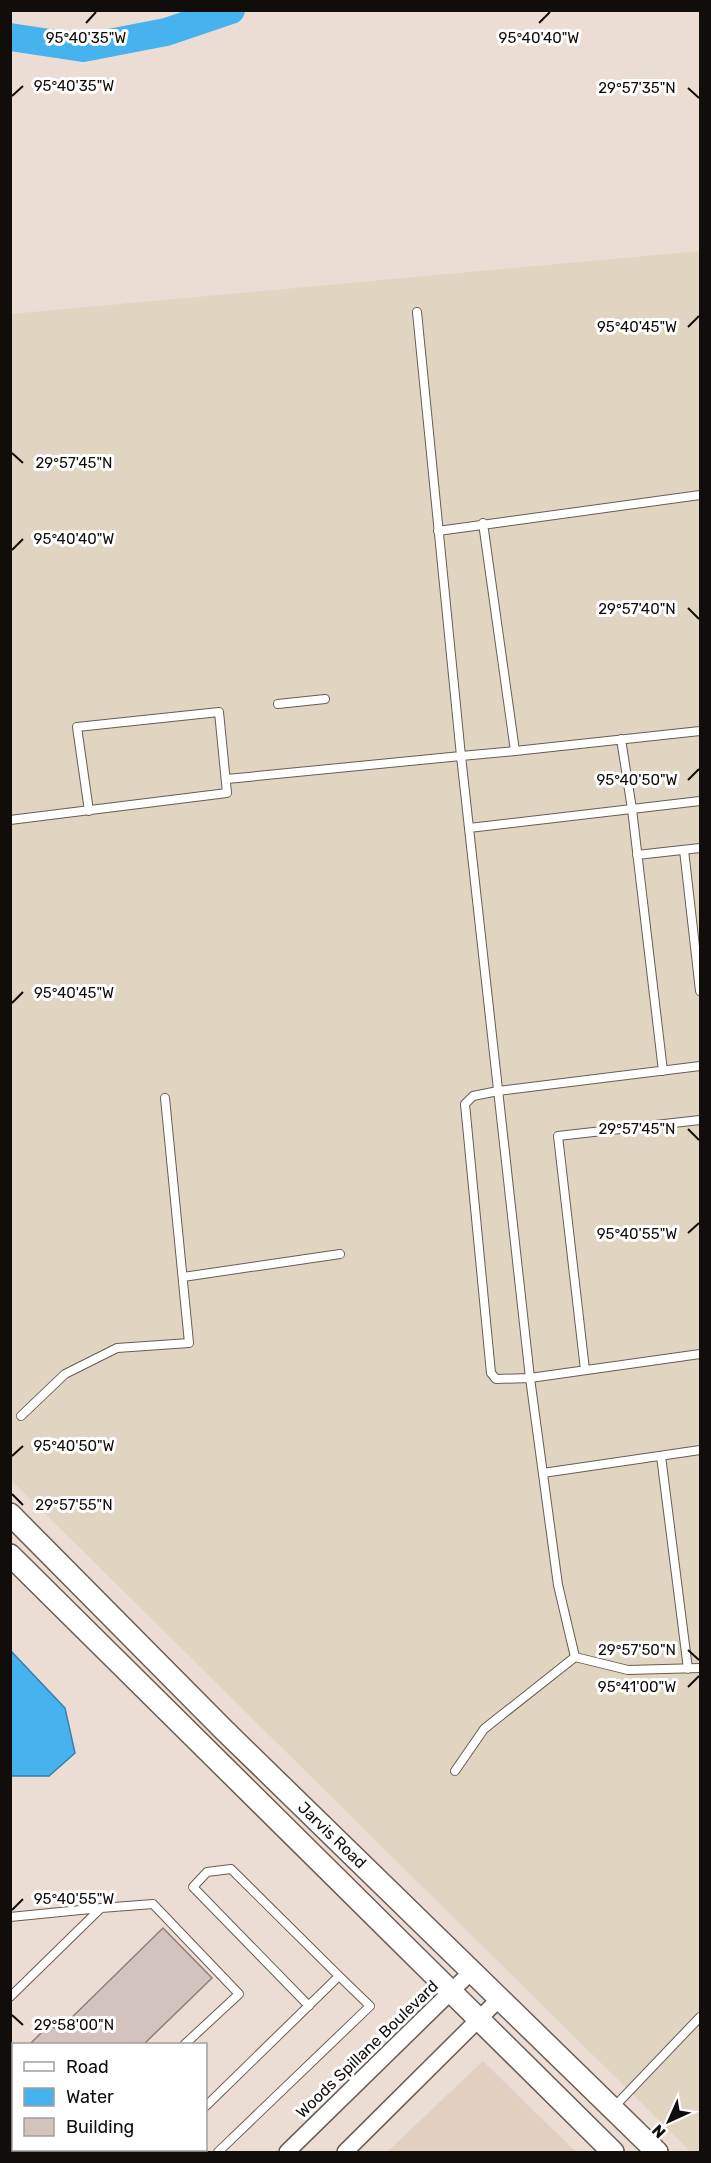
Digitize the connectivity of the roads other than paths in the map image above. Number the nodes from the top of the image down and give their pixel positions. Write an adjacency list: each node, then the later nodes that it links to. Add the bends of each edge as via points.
1 (417, 312): 4 (lane)
2 (700, 495): 3 (lane)
3 (483, 523): 4 (lane); 9 (lane)
4 (438, 531): 10 (lane)
5 (325, 699): 6 (lane)
6 (278, 704)
7 (700, 731): 8 (lane)
8 (621, 739): 9 (lane); 13 (lane)
9 (515, 751): 10 (lane)
10 (462, 756): 11 (lane); 16 (lane)
11 (227, 779): 14 (lane, via 227,793); 14 (lane, via 219,712 77,728)
12 (700, 801): 13 (lane)
13 (632, 809): 16 (lane); 19 (lane)
14 (89, 811): 15 (lane)
15 (10, 820)
16 (469, 828): 23 (lane)
17 (700, 848): 18 (lane)
18 (684, 850): 19 (lane); 20 (lane)
19 (637, 855): 22 (lane)
20 (700, 991)
21 (700, 1066): 22 (lane)
22 (663, 1071): 23 (lane)
23 (498, 1091): 30 (lane); 30 (lane, via 473,1096 465,1104 491,1373 496,1379)
24 (165, 1098): 27 (lane)
25 (700, 1120): 29 (lane, via 558,1136)
26 (340, 1254): 27 (lane)
27 (183, 1277): 31 (lane, via 189,1343 117,1348 65,1374)
28 (700, 1354): 29 (lane)
29 (585, 1370): 30 (lane)
30 (530, 1378): 34 (lane)
31 (21, 1416)
32 (700, 1450): 33 (lane)
33 (661, 1456): 34 (lane); 39 (lane)
34 (543, 1473): 37 (lane, via 558,1585)
35 (10, 1514): 40 (street, Jarvis Road)
36 (10, 1555): 41 (street, Jarvis Road)
37 (576, 1657): 39 (lane, via 628,1670); 42 (lane, via 484,1728)
38 (700, 1668): 39 (lane)
39 (688, 1669)
40 (218, 1724): 41 (street); 45 (street, Jarvis Road)
41 (202, 1742): 47 (street, Jarvis Road)
42 (455, 1771)
43 (101, 1908): 44 (lane); 48 (lane); 53 (lane, via 153,1904 239,1994)
44 (10, 1917)
45 (471, 1972): 47 (street, Woods Spillane Boulevard); 49 (street, Jarvis Road)
46 (339, 1976): 50 (lane); 50 (lane, via 231,1869 207,1872 193,1887); 56 (lane, via 370,2006)
47 (451, 1992): 52 (street, Jarvis Road); 57 (street, Woods Spillane Boulevard)
48 (10, 1997)
49 (499, 1999): 52 (street); 55 (street, Jarvis Road)
50 (309, 2006): 54 (lane)
51 (700, 2017): 55 (lane)
52 (478, 2019): 58 (street); 59 (street, Jarvis Road)
53 (186, 2043)
54 (207, 2105)
55 (612, 2109): 60 (street, Jarvis Road)
56 (218, 2152)
57 (287, 2152)
58 (345, 2152)
59 (613, 2152)
60 (657, 2152)

